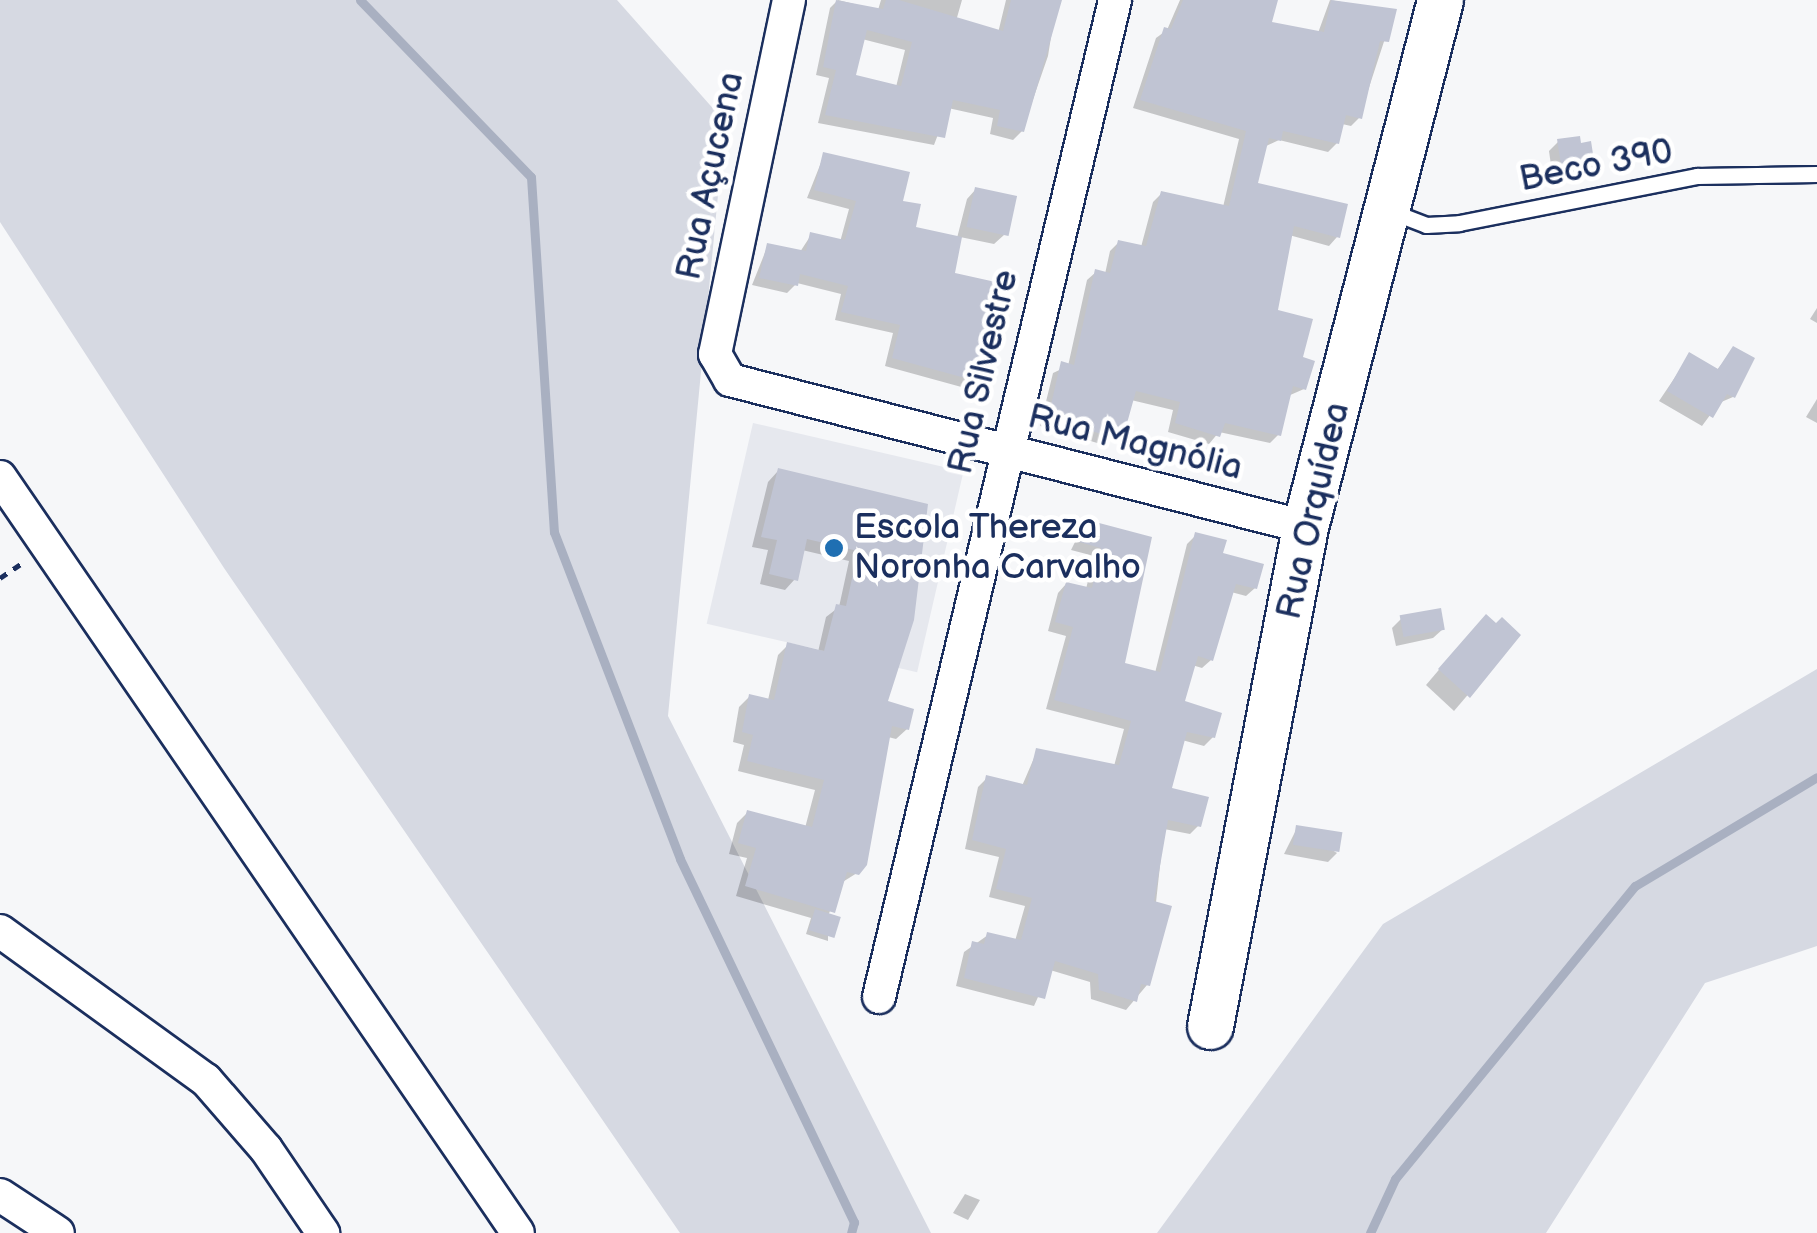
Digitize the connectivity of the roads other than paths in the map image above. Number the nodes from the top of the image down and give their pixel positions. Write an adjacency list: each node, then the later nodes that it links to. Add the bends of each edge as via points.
1 (788, 0): 6 (street, Rua Açucena)
2 (1115, 0): 7 (street, Rua Silvestre)
3 (1440, 0): 5 (street, Rua Orquídea)
4 (1817, 174): 5 (lane, Beco 390, via 1697,176 1459,223 1426,225)
5 (1390, 212): 9 (street, Rua Orquídea)
6 (718, 368): 7 (street, Rua Magnólia, via 730,380)
7 (1006, 452): 9 (street, Rua Magnólia); 11 (street, Rua Silvestre)
8 (0, 478): 16 (street)
9 (1305, 528): 12 (street, Rua Orquídea)
10 (0, 930): 15 (street, via 206,1080 266,1150)
11 (879, 996)
12 (1210, 1026)
13 (0, 1195): 14 (street)
14 (58, 1233)
15 (323, 1233)
16 (518, 1233)

